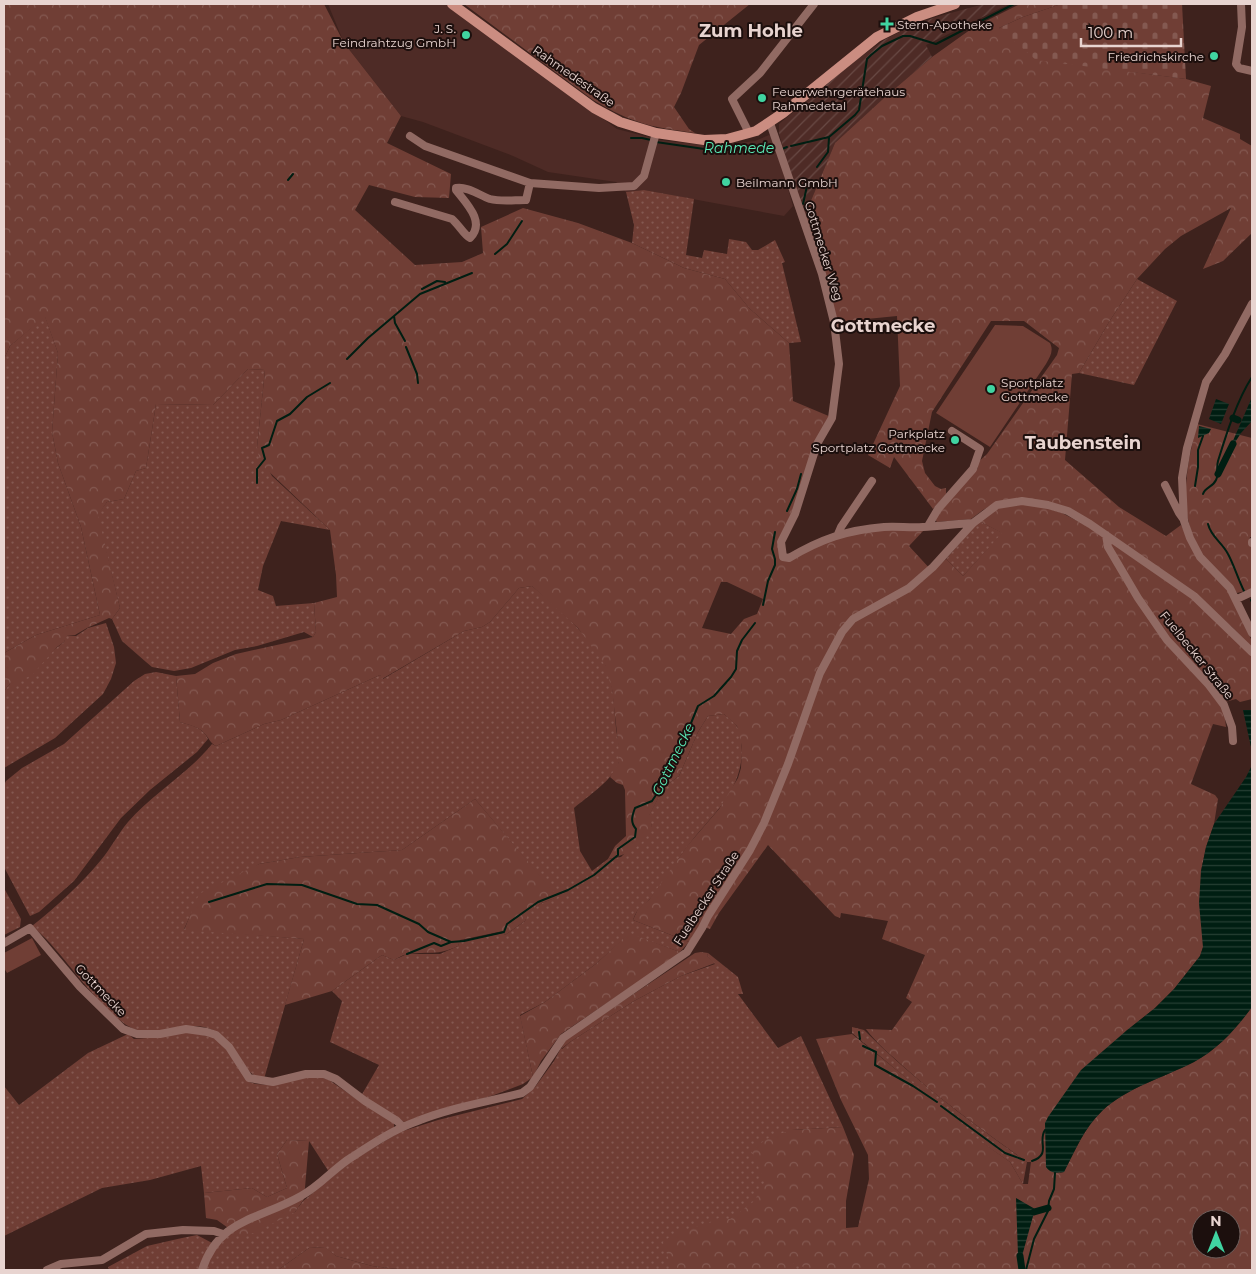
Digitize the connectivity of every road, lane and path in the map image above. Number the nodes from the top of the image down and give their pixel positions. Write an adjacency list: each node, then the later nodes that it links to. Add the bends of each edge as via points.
1 (452, 4): 9 (main road, Rahmedestraße, via 594,108)
2 (814, 4): 7 (street, via 760,73 732,99)
3 (955, 4): 6 (main road, Rahmedestraße, via 917,17 877,37)
4 (1241, 4): 5 (street, via 1242,27 1236,64)
5 (1252, 71)
6 (770, 123): 7 (main road, Rahmedestraße); 19 (street, Gottmecker Weg, via 822,274 834,322 839,364 832,418 818,444 795,514 781,542 782,553 789,558)
7 (749, 133): 9 (main road, Rahmedestraße, via 727,139)
8 (410, 136): 10 (street, via 425,146)
9 (655, 139): 10 (street, via 644,176 634,186 598,188)
10 (530, 183): 11 (street, via 526,200 490,199 456,188 475,216 476,226 470,238 452,219)
11 (395, 202)
12 (1252, 304): 16 (street, via 1206,382 1197,407 1182,478)
13 (952, 431): 18 (street, via 980,449 973,469 938,509)
14 (872, 481): 19 (street)
15 (1165, 485): 16 (street)
16 (1184, 520): 22 (street, via 1200,557)
17 (973, 523): 18 (street, Gottmecker Weg); 20 (street, Fuelbecker Straße, via 997,504 1036,502 1068,511); 27 (street, Fuelbecker Straße, via 915,582 861,613 842,632 820,673 764,823 687,952 563,1038 530,1087 522,1093 430,1116)
18 (928, 526): 19 (street, Gottmecker Weg, via 886,527)
19 (838, 534)
20 (1106, 535): 24 (street, Fuelbecker Straße, via 1194,596); 25 (street, Fuelbecker Straße, via 1108,547 1167,640 1224,705)
21 (1252, 592): 22 (street)
22 (1237, 599): 23 (street)
23 (1252, 633)
24 (1252, 652)
25 (1233, 741)
26 (4, 943): 27 (street, Gottmecke, via 30,928 80,987 123,1029 137,1034 186,1029 216,1035 229,1046 249,1078 273,1082 306,1074 324,1074 336,1079)
27 (403, 1127): 28 (street, Fuelbecker Straße, via 351,1158 302,1196 235,1225)
28 (222, 1234): 29 (street, via 183,1230 146,1234 102,1260 62,1264); 30 (street, Fuelbecker Straße, via 206,1257)
29 (47, 1270)
30 (202, 1270)

